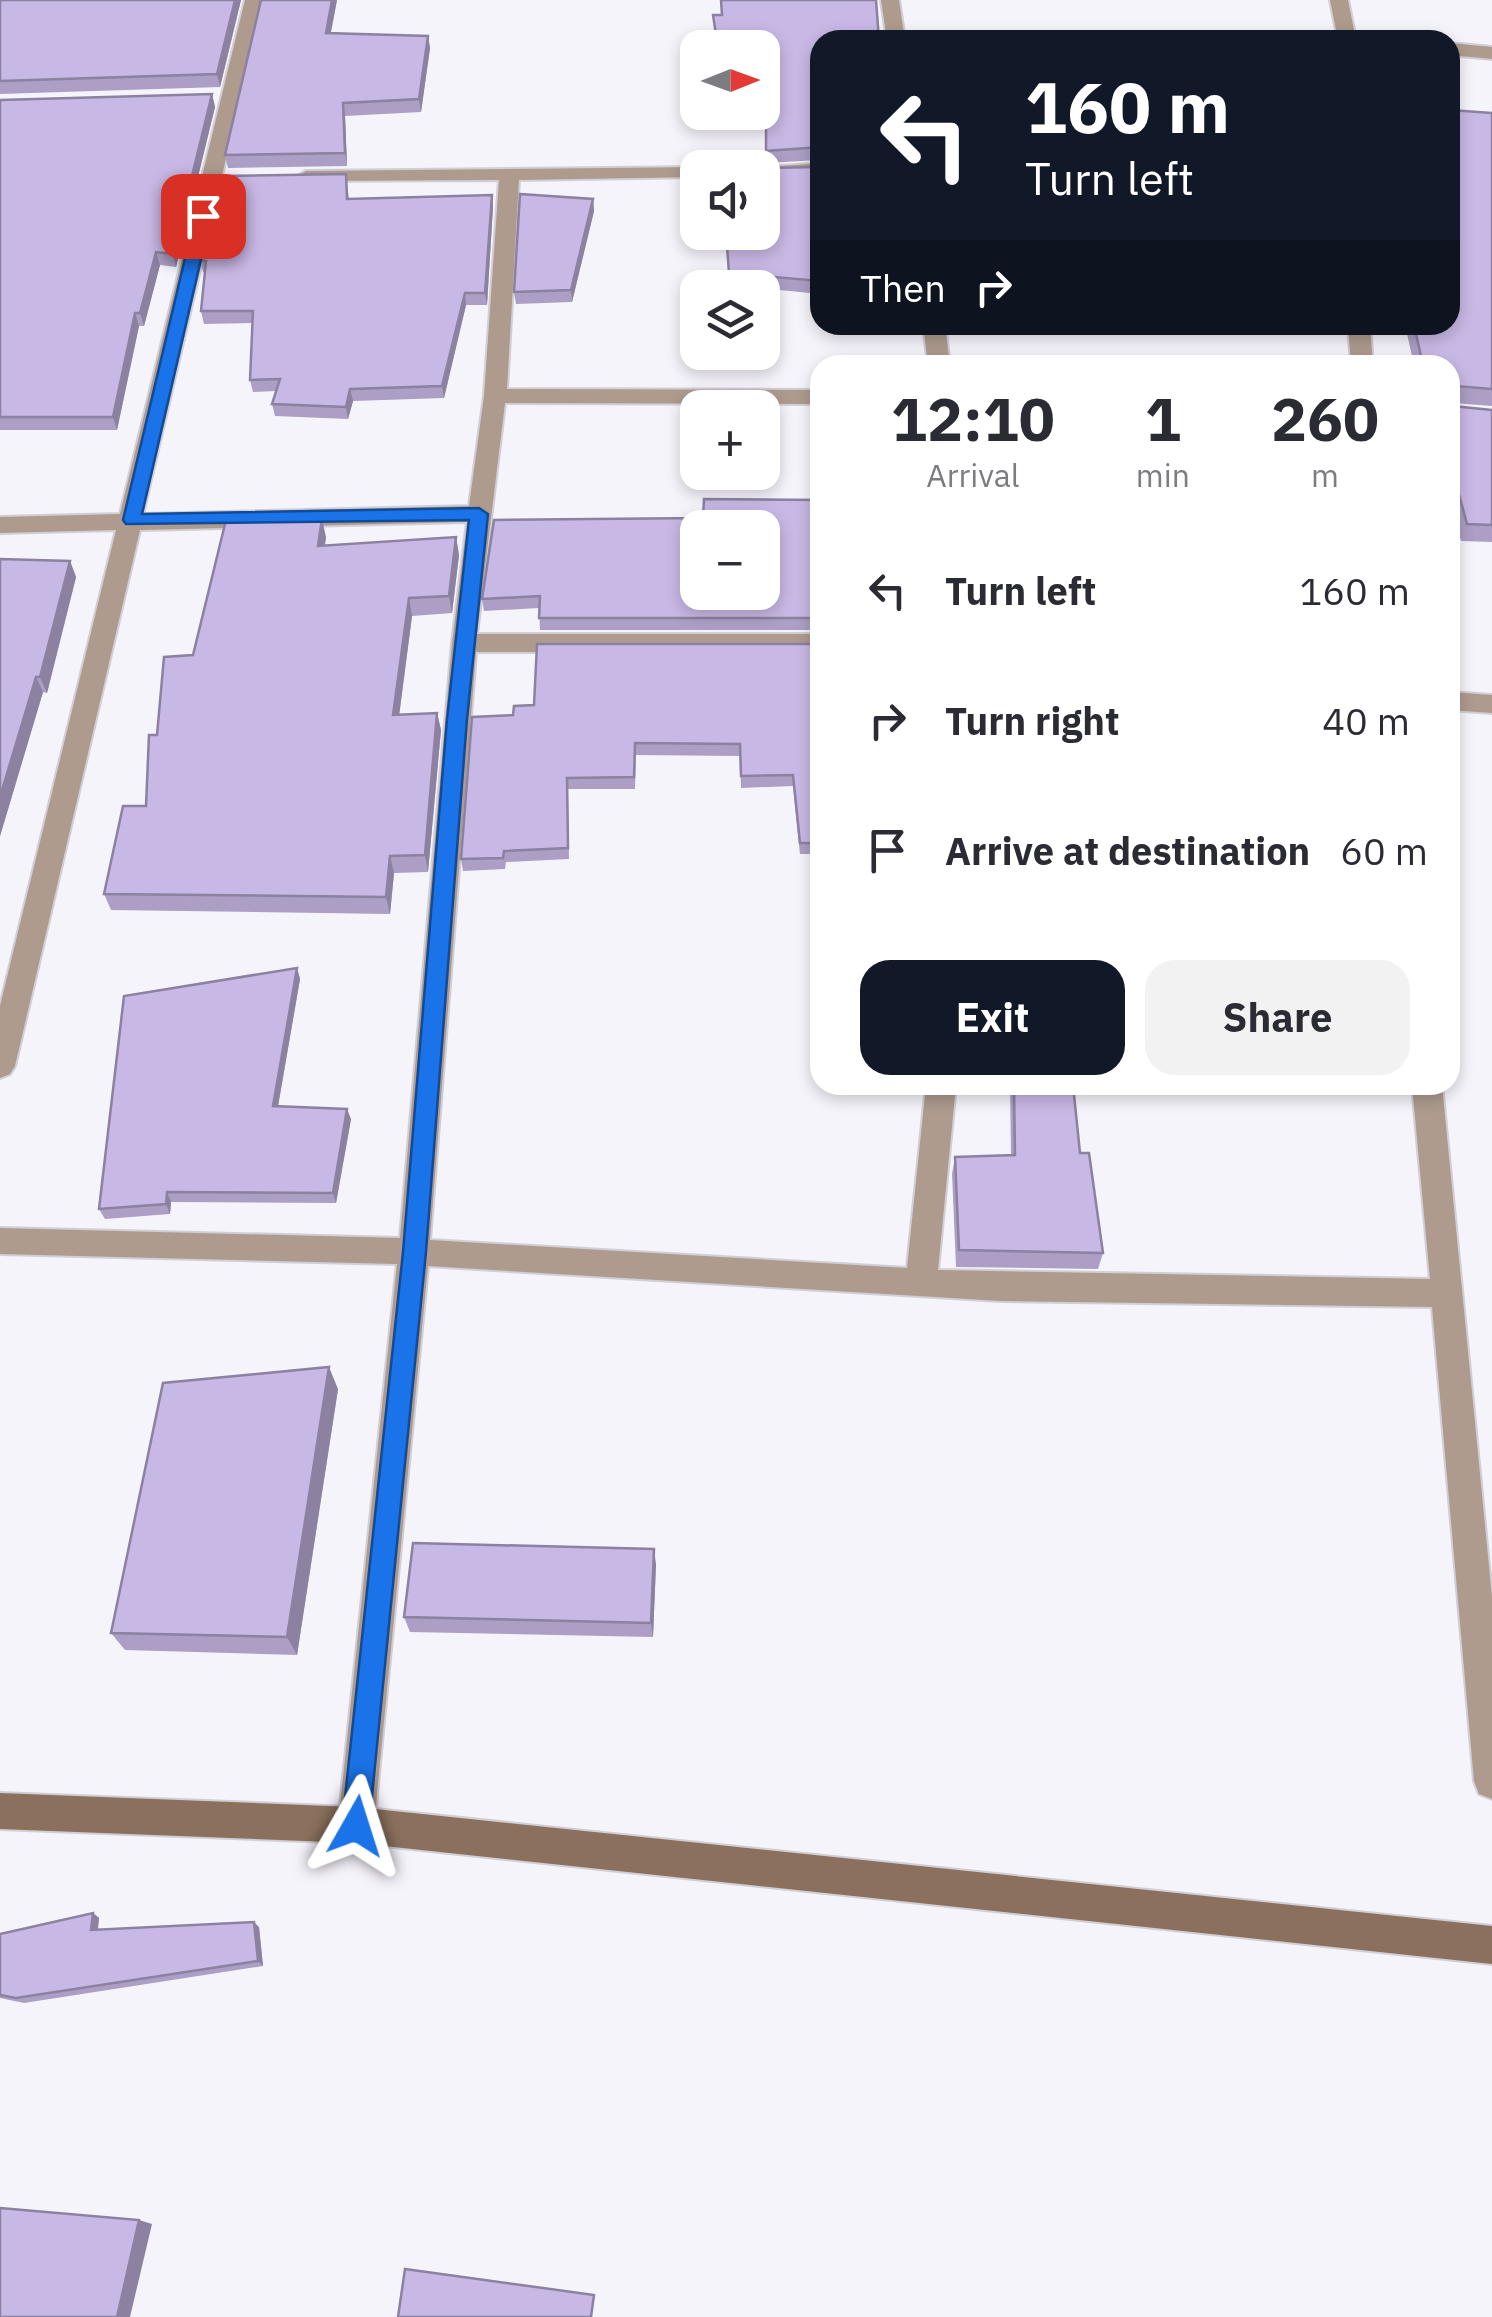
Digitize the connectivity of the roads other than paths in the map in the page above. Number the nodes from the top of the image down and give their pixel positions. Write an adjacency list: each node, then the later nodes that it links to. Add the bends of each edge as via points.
1 (254, 0): 16 (street, via 221,97 222,178)
2 (890, 0): 4 (street)
3 (1339, 0): 5 (street)
4 (894, 30)
5 (1345, 30)
6 (1460, 50): 7 (street)
7 (1492, 52)
8 (810, 169): 9 (street)
9 (780, 170)
10 (680, 171): 11 (street)
11 (508, 174): 12 (street); 13 (street)
12 (291, 177)
13 (495, 396): 14 (street); 15 (street)
14 (810, 397)
15 (479, 514): 16 (street); 18 (street)
16 (132, 520): 17 (street); 22 (street)
17 (0, 525)
18 (464, 643): 19 (street); 26 (street)
19 (810, 643)
20 (1460, 702): 21 (street)
21 (1492, 704)
22 (0, 1066)
23 (940, 1095): 27 (street)
24 (1428, 1095): 28 (street)
25 (0, 1241): 26 (street)
26 (414, 1252): 27 (street); 31 (street)
27 (921, 1282): 28 (street)
28 (1446, 1294): 29 (street)
29 (1492, 1782)
30 (0, 1812): 31 (street)
31 (356, 1826): 32 (street)
32 (1492, 1945)

